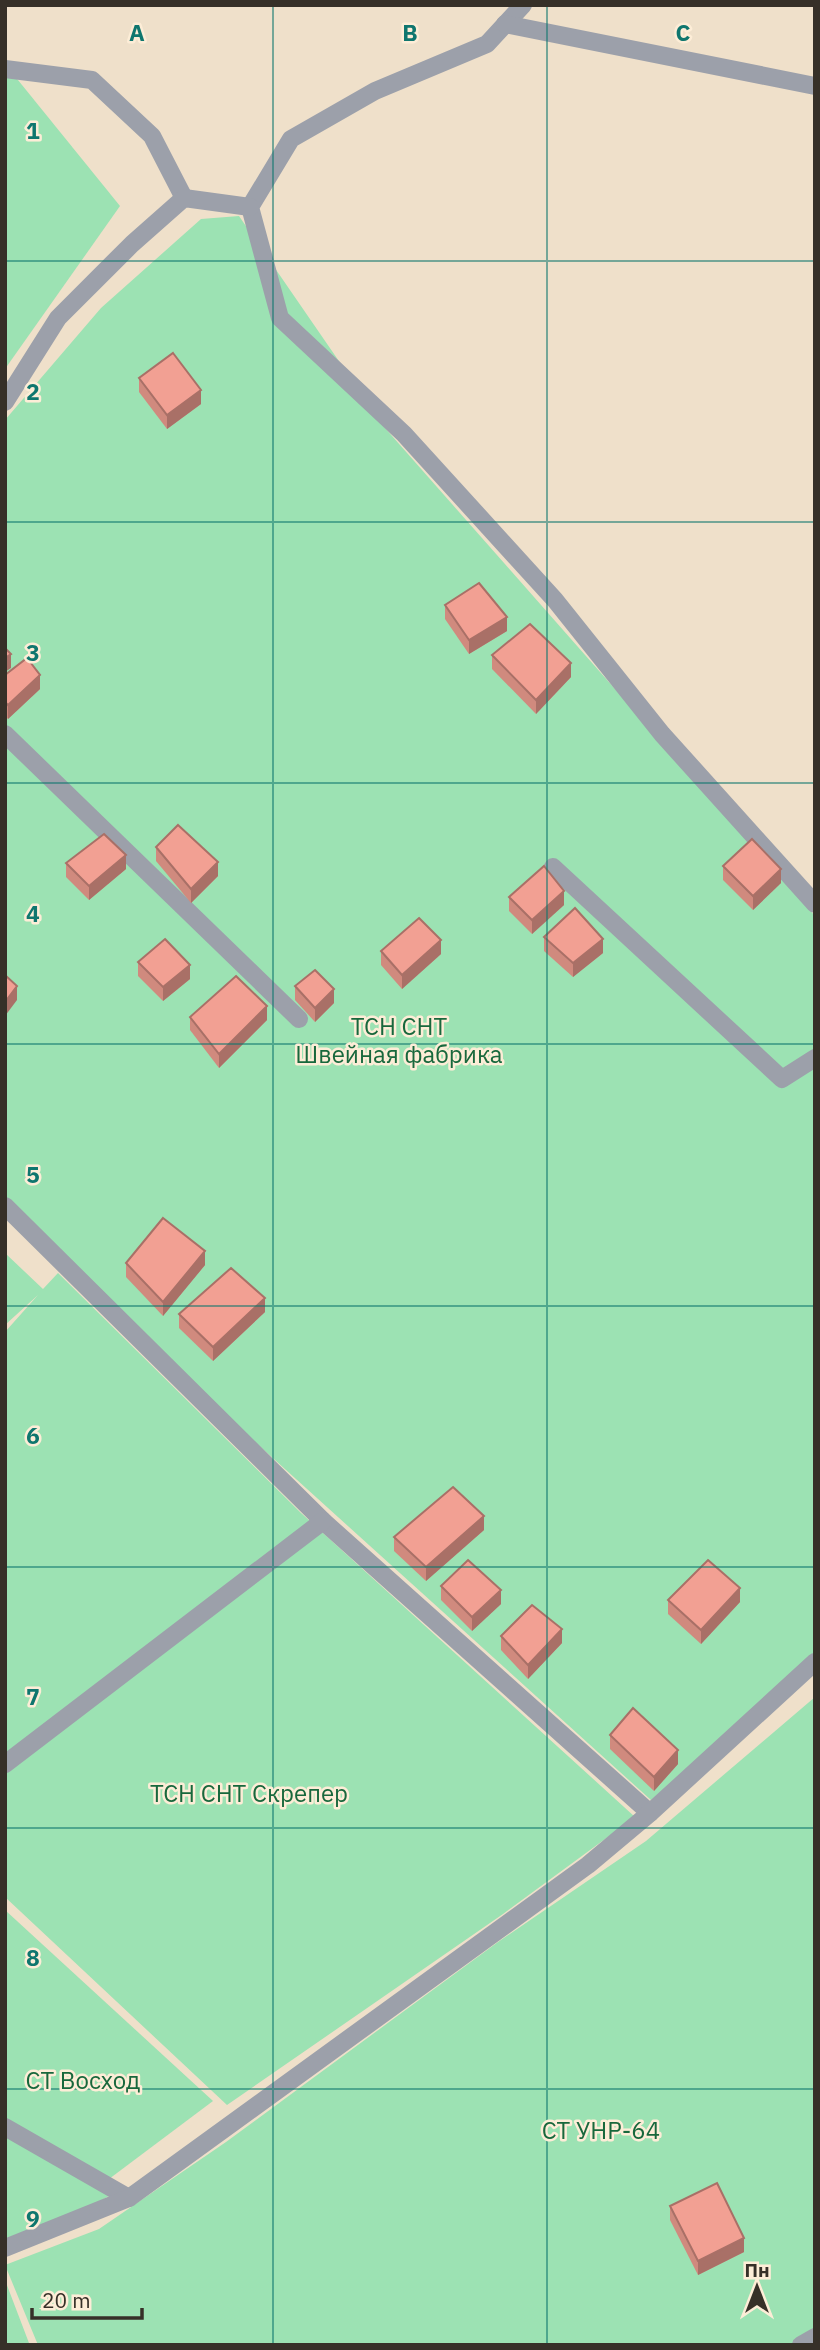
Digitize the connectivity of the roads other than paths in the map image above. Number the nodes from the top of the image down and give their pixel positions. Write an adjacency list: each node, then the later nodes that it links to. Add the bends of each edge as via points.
1 (523, 5): 2 (street)
2 (505, 24): 4 (street); 6 (street, via 486,44 375,91 291,139)
3 (5, 69): 5 (street, via 92,80 152,136)
4 (815, 86)
5 (184, 198): 6 (street); 7 (street, via 58,318)
6 (250, 207): 10 (street, via 280,318 404,434 555,600 662,734)
7 (5, 402)
8 (5, 734): 11 (street)
9 (553, 867): 12 (street, via 782,1079)
10 (815, 904)
11 (299, 1019)
12 (815, 1058)
13 (5, 1206): 14 (street)
14 (323, 1521): 16 (street); 17 (street)
15 (815, 1662): 17 (street)
16 (5, 1764)
17 (650, 1813): 19 (street, via 588,1865)
18 (5, 2127): 19 (street)
19 (129, 2198): 20 (street)
20 (5, 2248)
21 (815, 2337): 22 (street)
22 (801, 2345)

